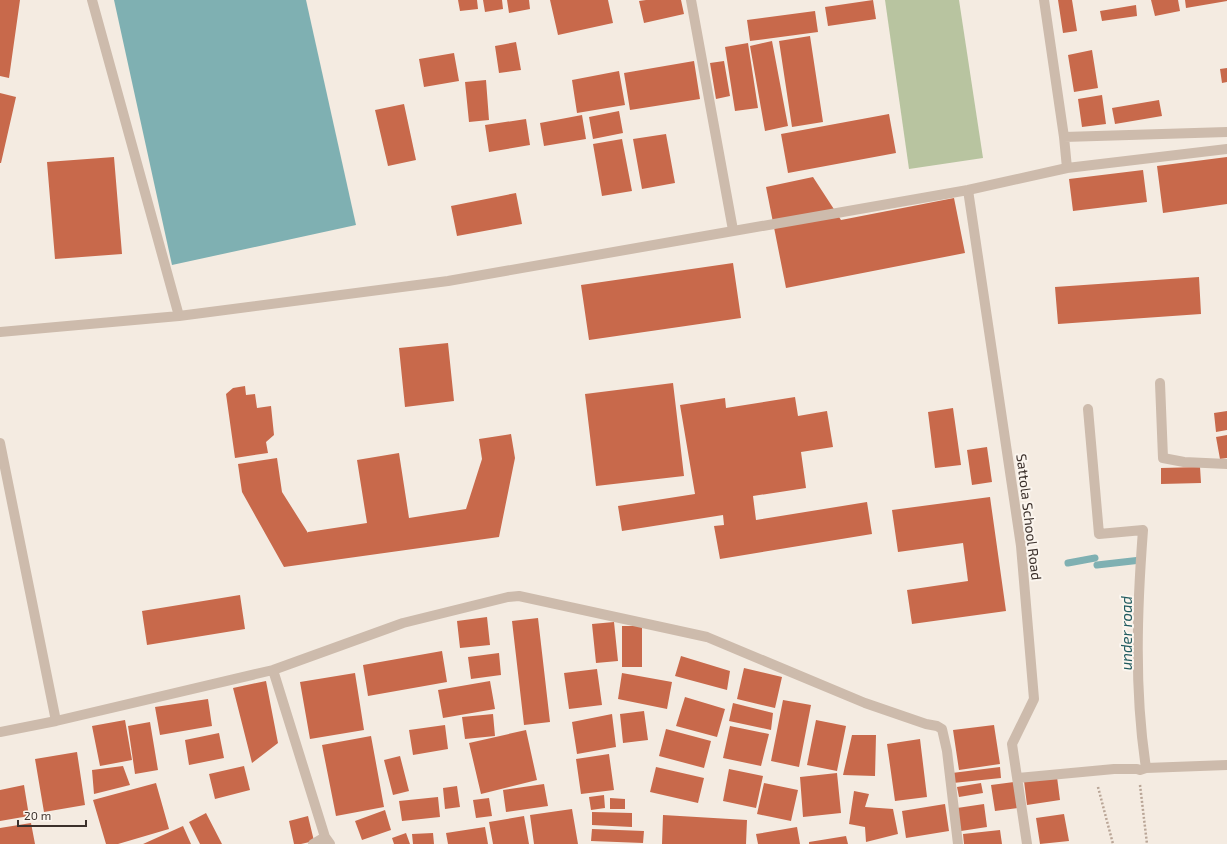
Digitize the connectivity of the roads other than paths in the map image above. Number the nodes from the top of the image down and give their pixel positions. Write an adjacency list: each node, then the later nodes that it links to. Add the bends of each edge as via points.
1 (92, 0): 10 (street)
2 (691, 0): 9 (street)
3 (1044, 0): 5 (street)
4 (1227, 132): 5 (street)
5 (1064, 137): 7 (street)
6 (1227, 149): 7 (street)
7 (1067, 168): 8 (street)
8 (968, 190): 9 (street); 21 (street, Sattola School Road, via 1021,546 1034,692 1034,700 1012,744)
9 (733, 230): 10 (street, via 448,281)
10 (179, 316): 11 (street)
11 (0, 332)
12 (1160, 383): 15 (street, via 1163,458 1184,462)
13 (1088, 409): 20 (street, via 1099,534 1143,530 1137,639)
14 (0, 443): 17 (street)
15 (1227, 464)
16 (273, 670): 17 (street); 22 (street); 24 (street, via 403,622 519,596 707,637 864,703 942,729 947,750)
17 (56, 721): 18 (street)
18 (0, 732)
19 (1227, 766): 20 (street)
20 (1142, 768): 21 (street)
21 (1018, 778): 25 (street, Sattola School Road)
22 (327, 841): 23 (street)
23 (313, 844)
24 (958, 844)
25 (1027, 844)

